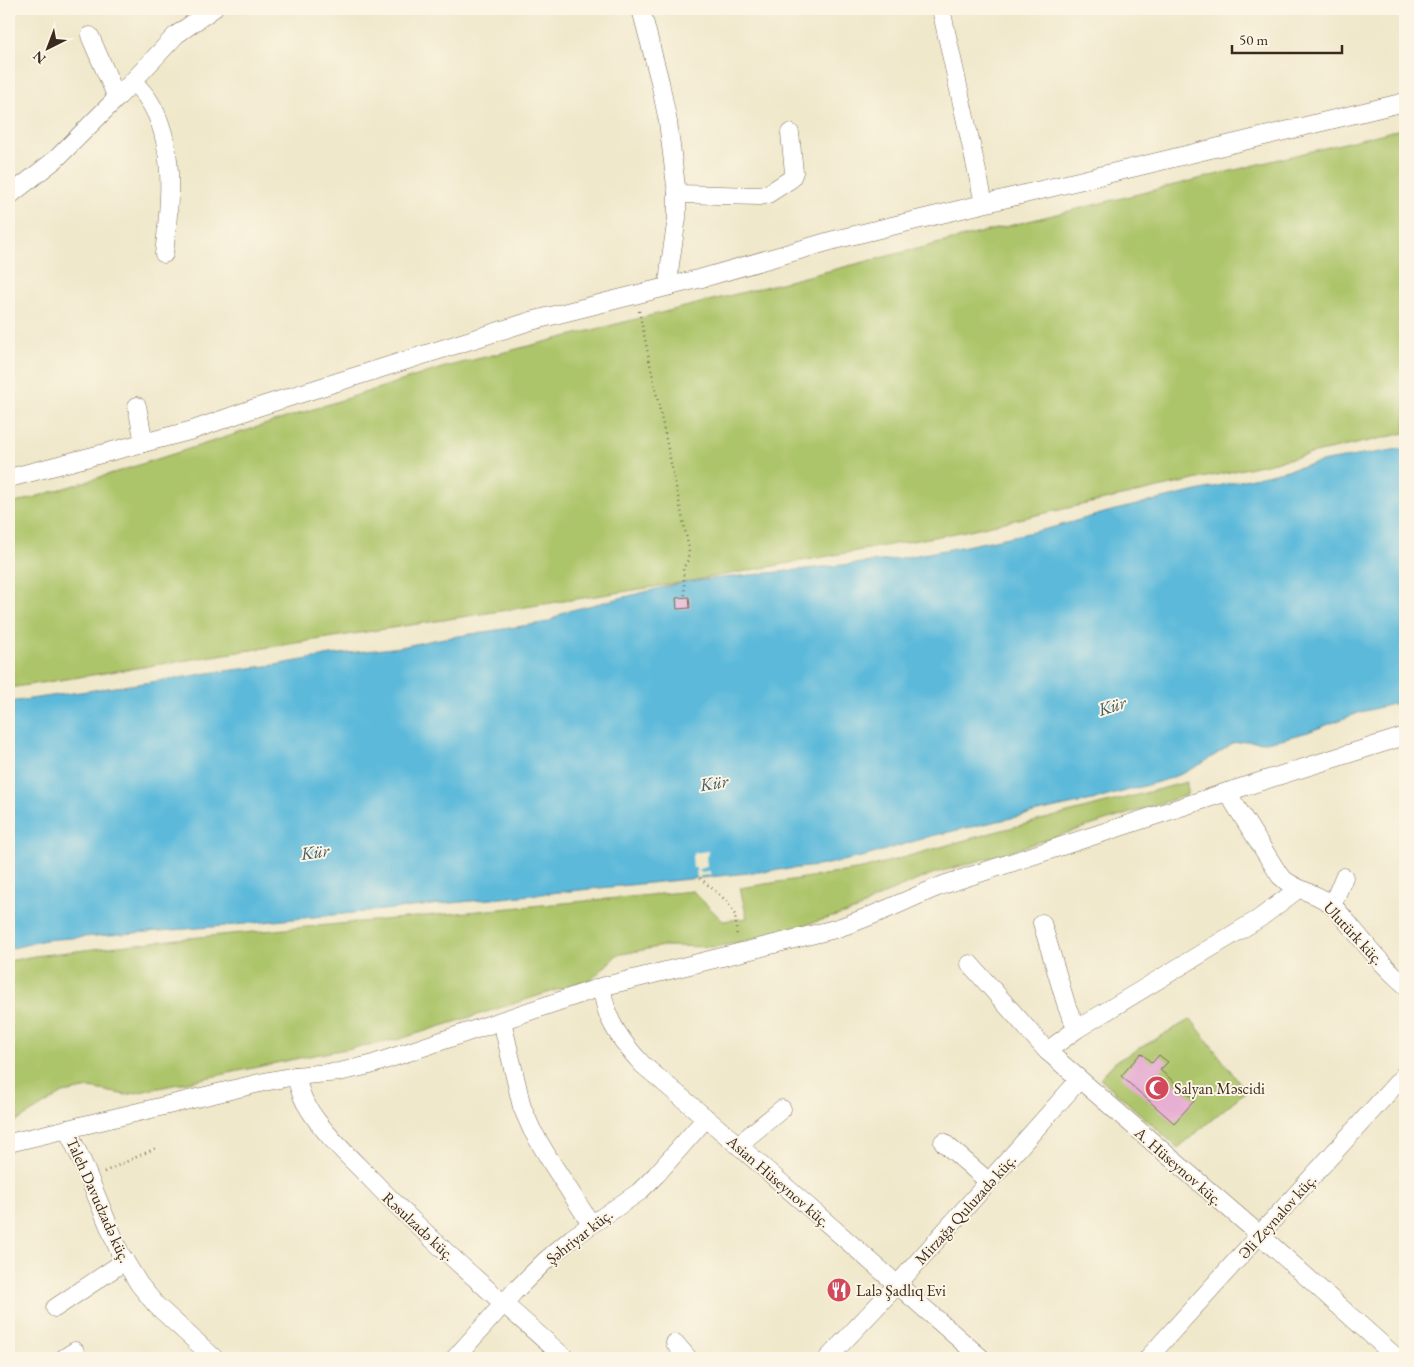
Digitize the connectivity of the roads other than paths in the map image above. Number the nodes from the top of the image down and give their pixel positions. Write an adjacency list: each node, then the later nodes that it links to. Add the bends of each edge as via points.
1 (213, 9): 5 (street, via 176,35)
2 (641, 9): 9 (street, via 668,122)
3 (941, 9): 11 (street)
4 (90, 36): 6 (street)
5 (133, 81): 6 (street); 12 (street, via 155,112 166,147 170,179)
6 (117, 98): 10 (street, via 56,159)
7 (1405, 102): 11 (street)
8 (790, 133): 9 (street, via 794,172 791,178 768,194)
9 (677, 194): 13 (street)
10 (9, 196)
11 (984, 203): 13 (street, via 834,240)
12 (164, 254)
13 (671, 286): 15 (street, via 531,321)
14 (137, 406): 15 (street)
15 (144, 443): 16 (street)
16 (9, 478)
17 (1405, 736): 18 (street)
18 (1227, 792): 20 (street, Ulutürk küç., via 1276,871); 25 (street, via 942,886 853,924)
19 (1344, 877): 21 (street)
20 (1298, 889): 21 (street, Ulutürk küç.); 27 (street, via 1260,918)
21 (1332, 906): 24 (street, Ulutürk küç., via 1371,952)
22 (1042, 923): 27 (street)
23 (970, 964): 28 (street, A. Hüseynov küç.)
24 (1405, 985)
25 (601, 987): 26 (street); 33 (street, Asian Hüseynov küç., via 608,1014 630,1052)
26 (502, 1021): 30 (street, via 370,1065); 39 (street, via 522,1107 532,1130)
27 (1077, 1030): 28 (street)
28 (1047, 1051): 31 (street, A. Hüseynov küç.)
29 (1405, 1074): 40 (street, Əli Zeynalov küç.)
30 (295, 1076): 34 (street); 43 (street, Rəsulzadə küç., via 306,1104 319,1123 359,1167)
31 (1079, 1080): 38 (street, Mirzağa Quluzadə küç.); 40 (street, A. Hüseynov küç.)
32 (782, 1109): 37 (street)
33 (706, 1118): 37 (street, Asian Hüseynov küç.); 39 (street, Şəhriyar küç., via 639,1192)
34 (68, 1129): 36 (street); 41 (street, Taleh Davudzadə küç.)
35 (943, 1142): 38 (street)
36 (9, 1143)
37 (738, 1145): 42 (street, Asian Hüseynov küç.)
38 (988, 1182): 42 (street, Mirzağa Quluzadə küç.)
39 (591, 1224): 43 (street, Şəhriyar küç., via 545,1261)
40 (1260, 1235): 52 (street, Əli Zeynalov küç.); 53 (street, A. Hüseynov küç.)
41 (125, 1261): 44 (street); 46 (street, Taleh Davudzadə küç., via 156,1305)
42 (897, 1285): 50 (street, Mirzağa Quluzadə küç.); 51 (street, Asian Hüseynov küç.)
43 (504, 1304): 47 (street, Şəhriyar küç.); 48 (street, Rəsulzadə küç.)
44 (56, 1308)
45 (675, 1343): 49 (street)
46 (214, 1358)
47 (455, 1358)
48 (565, 1358)
49 (688, 1358)
50 (828, 1358)
51 (981, 1358)
52 (1148, 1358)
53 (1397, 1358)

